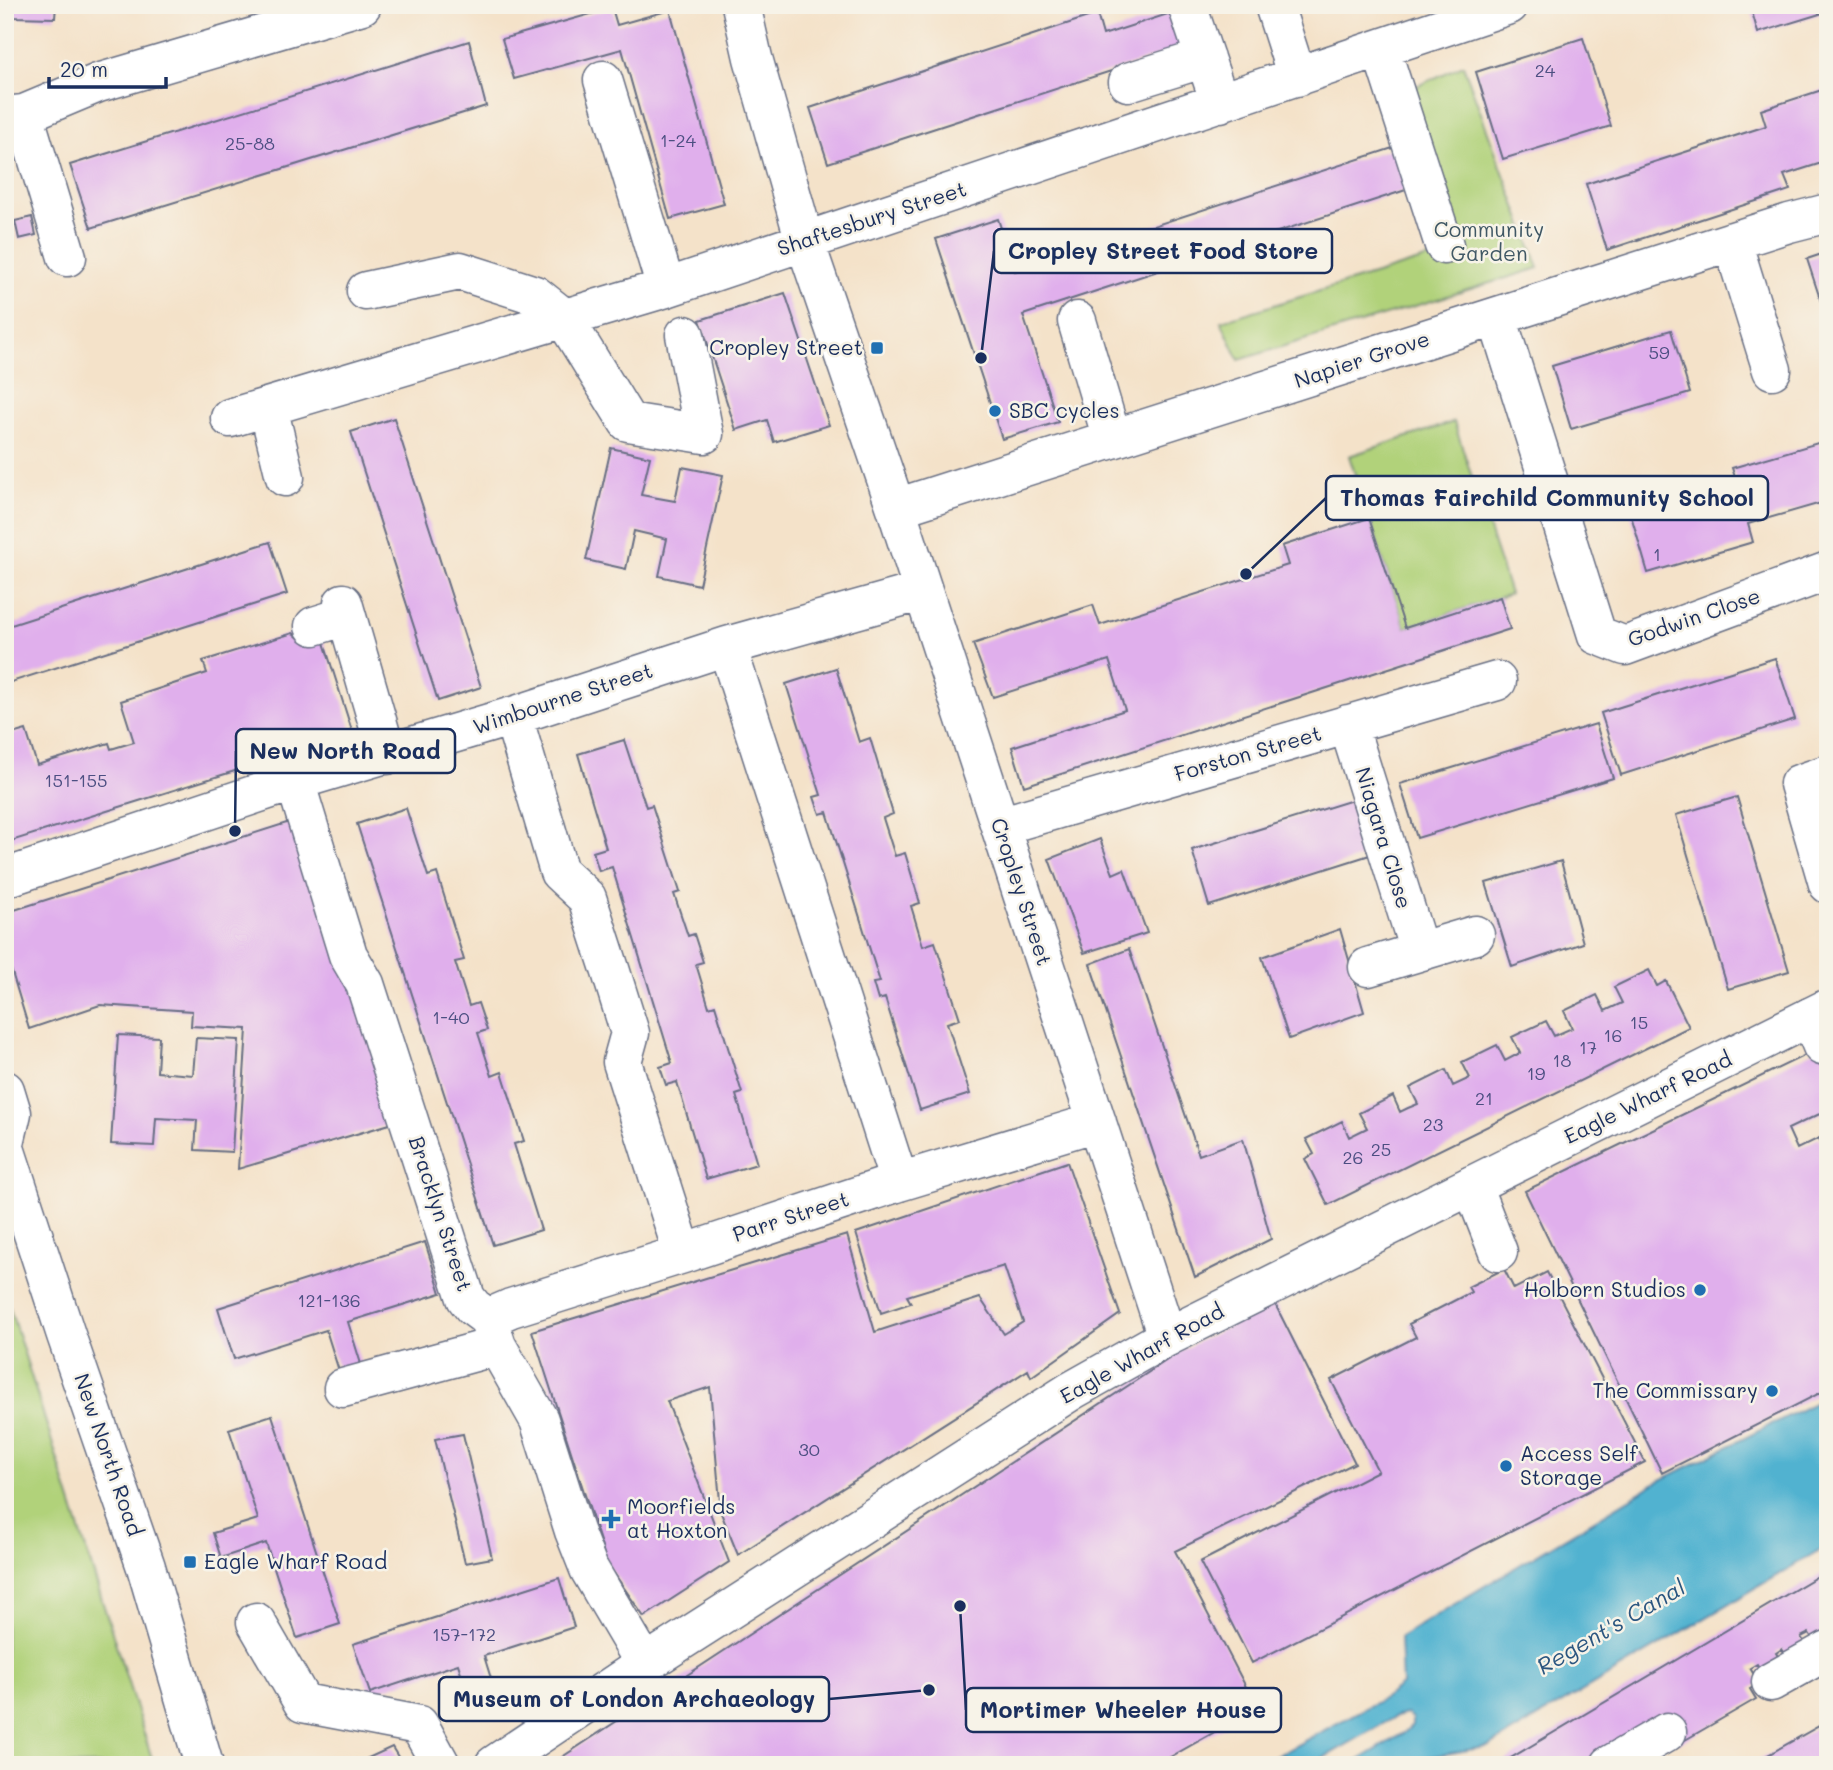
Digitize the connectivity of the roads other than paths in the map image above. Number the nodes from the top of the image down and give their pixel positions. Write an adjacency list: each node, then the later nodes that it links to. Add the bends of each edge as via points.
1 (362, 5): 12 (street, via 98,83)
2 (741, 5): 15 (street, Cropley Street)
3 (1188, 5): 7 (street)
4 (1274, 5): 8 (street)
5 (1509, 5): 6 (street, Shaftesbury Street)
6 (1381, 49): 8 (street, Shaftesbury Street); 16 (street)
7 (1205, 58): 10 (street); 11 (street)
8 (1297, 77): 11 (street, Shaftesbury Street)
9 (603, 80): 18 (street)
10 (1128, 82)
11 (1220, 103): 15 (street, Shaftesbury Street)
12 (15, 115): 17 (street)
13 (1828, 214): 14 (street, Napier Grove)
14 (1746, 237): 20 (street, Napier Grove); 24 (street)
15 (804, 242): 18 (street, Shaftesbury Street); 29 (street, Cropley Street)
16 (1444, 245)
17 (67, 257)
18 (666, 288): 21 (street, Shaftesbury Street)
19 (366, 291): 21 (street, via 460,271 535,295)
20 (1497, 317): 27 (street, Napier Grove); 30 (street, Godwin Close, via 1597,635 1625,646)
21 (564, 318): 23 (street, via 628,422 704,434); 25 (street, Shaftesbury Street)
22 (1077, 321): 27 (street)
23 (685, 335)
24 (1772, 370)
25 (268, 407): 26 (street, Shaftesbury Street); 28 (street)
26 (230, 418)
27 (1112, 439): 29 (street, Napier Grove)
28 (285, 477)
29 (896, 508): 31 (street, Cropley Street)
30 (1825, 580)
31 (923, 591): 33 (street, Wimbourne Street); 40 (street, Cropley Street)
32 (334, 615): 37 (street)
33 (727, 646): 35 (street, Wimbourne Street); 50 (street)
34 (1497, 681): 36 (street, Forston Street)
35 (513, 716): 37 (street, Wimbourne Street); 53 (street, via 559,872 587,898 630,1033 622,1062)
36 (1348, 724): 40 (street, Forston Street); 44 (street, Niagara Close)
37 (387, 755): 39 (street, Wimbourne Street)
38 (1828, 774): 42 (street, via 1799,785)
39 (300, 798): 41 (street, Wimbourne Street); 54 (street, Bracklyn Street, via 348,955 365,984 466,1298)
40 (1000, 826): 48 (street, Cropley Street)
41 (5, 878)
42 (1828, 884)
43 (1475, 934): 44 (street)
44 (1419, 951): 45 (street)
45 (1368, 967)
46 (1820, 1024): 51 (street, Eagle Wharf Road)
47 (5, 1090): 49 (street, New North Road, via 12,1113)
48 (1097, 1122): 50 (street, Parr Street); 55 (street, Cropley Street)
49 (5, 1145): 62 (street, New North Road, via 146,1567)
50 (899, 1182): 53 (street, Parr Street)
51 (1472, 1185): 52 (street); 55 (street, Eagle Wharf Road)
52 (1498, 1252)
53 (683, 1254): 54 (street, Parr Street, via 511,1308)
54 (492, 1332): 56 (street, Parr Street); 59 (street, Bracklyn Street, via 538,1420 589,1569)
55 (1167, 1337): 59 (street, Eagle Wharf Road, via 1071,1391)
56 (343, 1388)
57 (256, 1622): 63 (street, via 303,1703 419,1725)
58 (1828, 1650): 60 (street)
59 (645, 1664): 64 (street, Eagle Wharf Road)
60 (1771, 1682)
61 (1667, 1732): 65 (street)
62 (204, 1765)
63 (441, 1765)
64 (494, 1765)
65 (1609, 1765)

